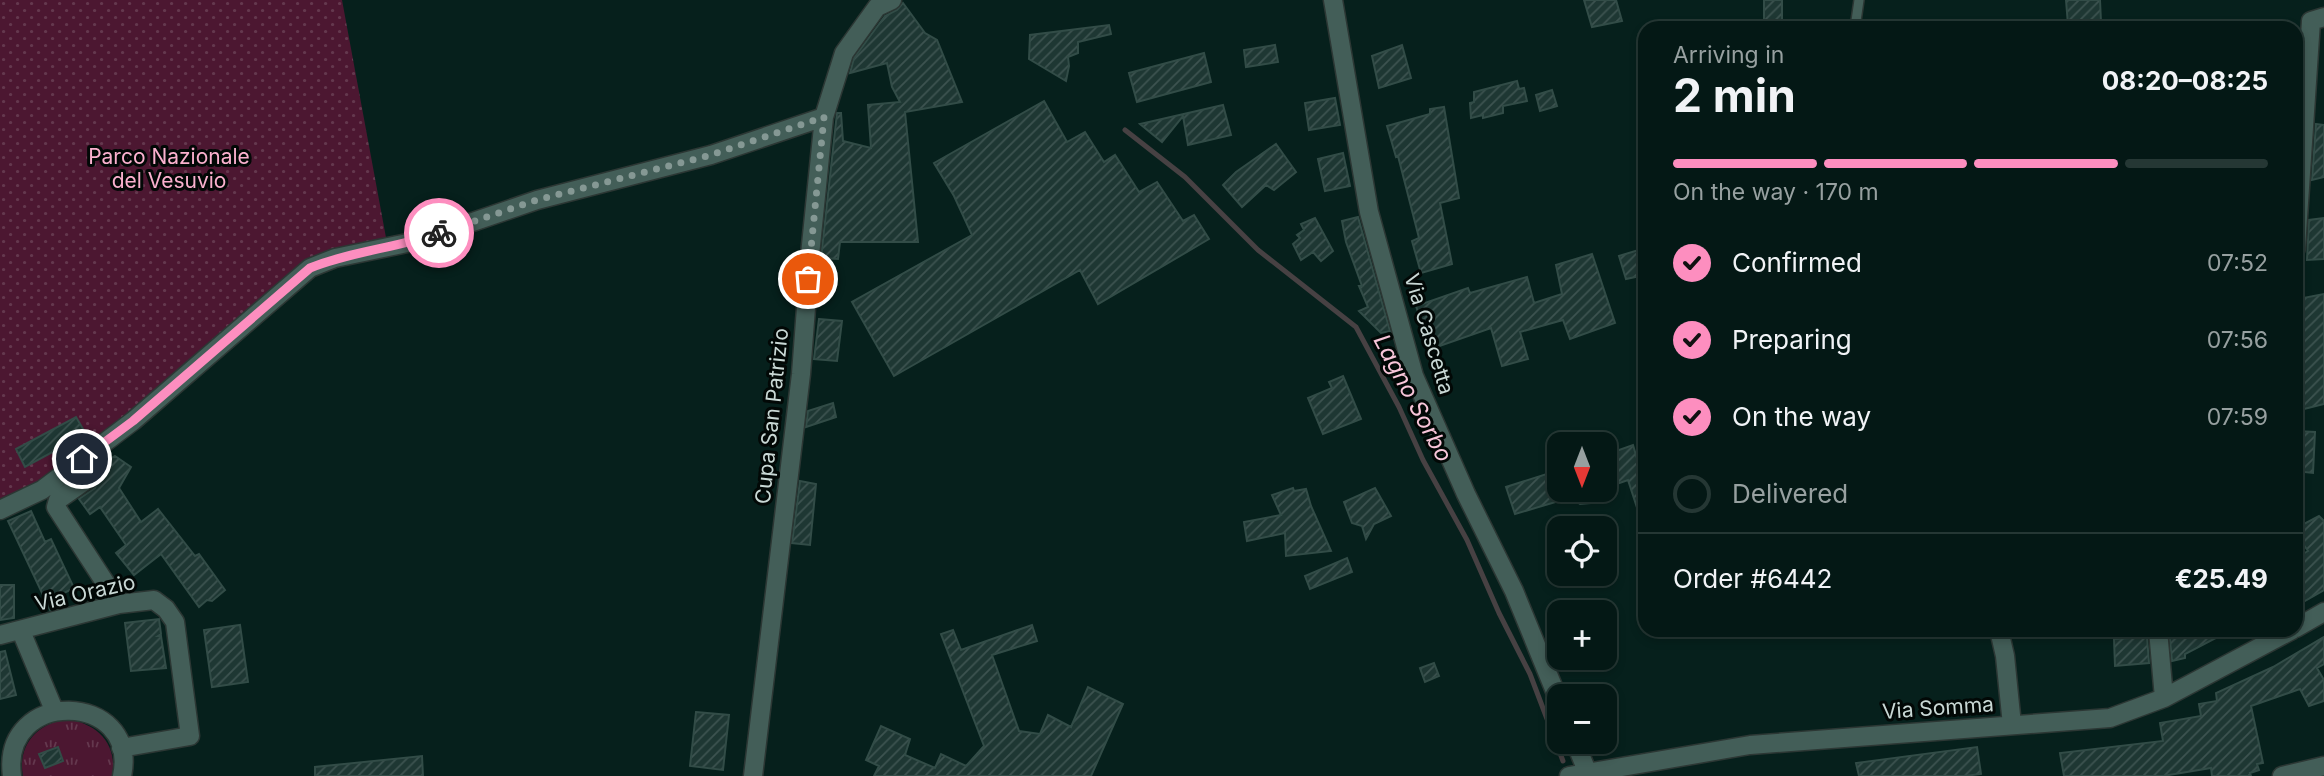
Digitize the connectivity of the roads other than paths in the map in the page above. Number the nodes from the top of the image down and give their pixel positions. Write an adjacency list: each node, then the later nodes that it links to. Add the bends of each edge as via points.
1 (892, 0): 6 (street, Cupa San Patrizio, via 877,6 844,53)
2 (1333, 0): 18 (street, Via Cascetta, via 1369,212 1414,376)
3 (1859, 0): 5 (lane)
4 (2324, 17): 7 (street, via 2311,21)
5 (1856, 21)
6 (824, 117): 9 (street, via 711,155 537,200 417,241 335,258 310,268 133,421 42,490); 28 (street, Cupa San Patrizio, via 801,374)
7 (2303, 142)
8 (88, 479): 10 (street, via 58,500 57,508)
9 (0, 510)
10 (119, 604): 13 (street, Via Orazio); 22 (street, Via Orazio, via 154,600 175,622 190,736)
11 (2324, 612): 12 (street, Via Somma)
12 (2303, 624)
13 (22, 631): 14 (street, Via Orazio); 20 (street, Via Orazio)
14 (0, 635)
15 (2000, 637): 21 (street)
16 (2159, 637): 19 (street)
17 (2270, 637): 19 (street, Via Somma)
18 (1552, 684)
19 (2164, 698): 21 (street, Via Somma, via 2110,718)
20 (54, 710): 22 (street, via 79,710 102,721); 26 (street, via 23,731 14,747)
21 (2012, 725): 25 (street, Via Somma, via 1750,745)
22 (121, 748): 27 (street)
23 (1576, 754): 25 (street)
24 (2324, 766): 29 (street)
25 (1578, 774)
26 (12, 776)
27 (122, 776)
28 (753, 776)
29 (2281, 776)

